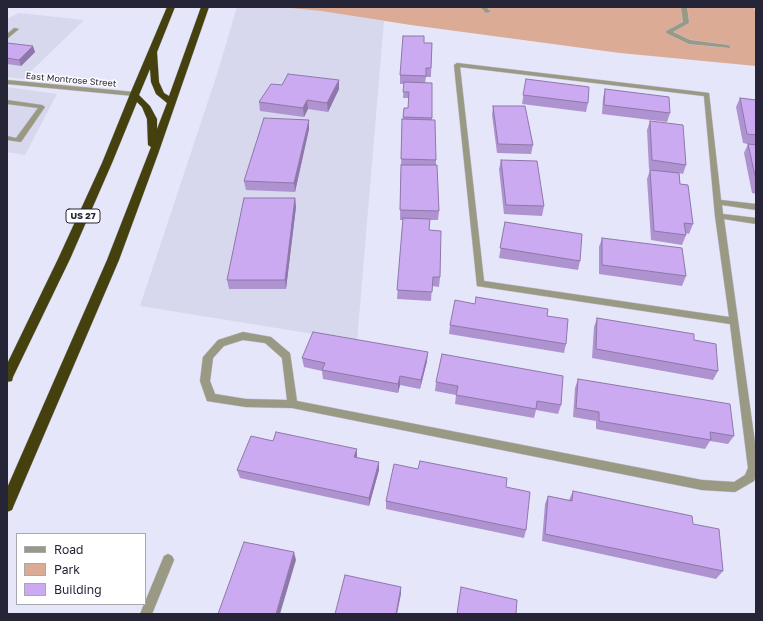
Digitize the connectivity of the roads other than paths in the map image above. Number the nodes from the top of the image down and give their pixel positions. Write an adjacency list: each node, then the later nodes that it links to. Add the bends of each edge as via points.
1 (171, 7): 9 (highway, US 27)
2 (205, 7): 13 (highway)
3 (483, 7): 5 (lane)
4 (684, 7): 8 (lane, via 686,22 668,32 689,42)
5 (488, 12)
6 (16, 29): 7 (lane)
7 (7, 37)
8 (728, 47)
9 (152, 52): 11 (highway, US 27); 13 (highway, via 155,82 160,94)
10 (8, 83): 11 (street, East Montrose Street)
11 (134, 94): 17 (highway, via 146,106 152,118); 23 (highway, US 27, via 107,163)
12 (7, 102): 15 (lane, via 42,107)
13 (171, 102): 17 (highway)
14 (7, 134): 15 (lane)
15 (21, 135): 16 (lane, via 18,140)
16 (7, 138)
17 (153, 154): 25 (highway, via 113,260)
18 (718, 202): 19 (lane); 20 (lane); 22 (lane, via 707,94 457,65 480,284)
19 (756, 207)
20 (719, 216): 21 (lane); 22 (lane)
21 (756, 221)
22 (734, 321): 24 (lane, via 753,468 750,478 735,487 702,486)
23 (7, 377)
24 (292, 404): 24 (lane, via 246,403 211,398 205,381 208,357 221,343 243,336 268,340 287,356)
25 (7, 505)
26 (168, 560): 27 (lane)
27 (146, 614)

